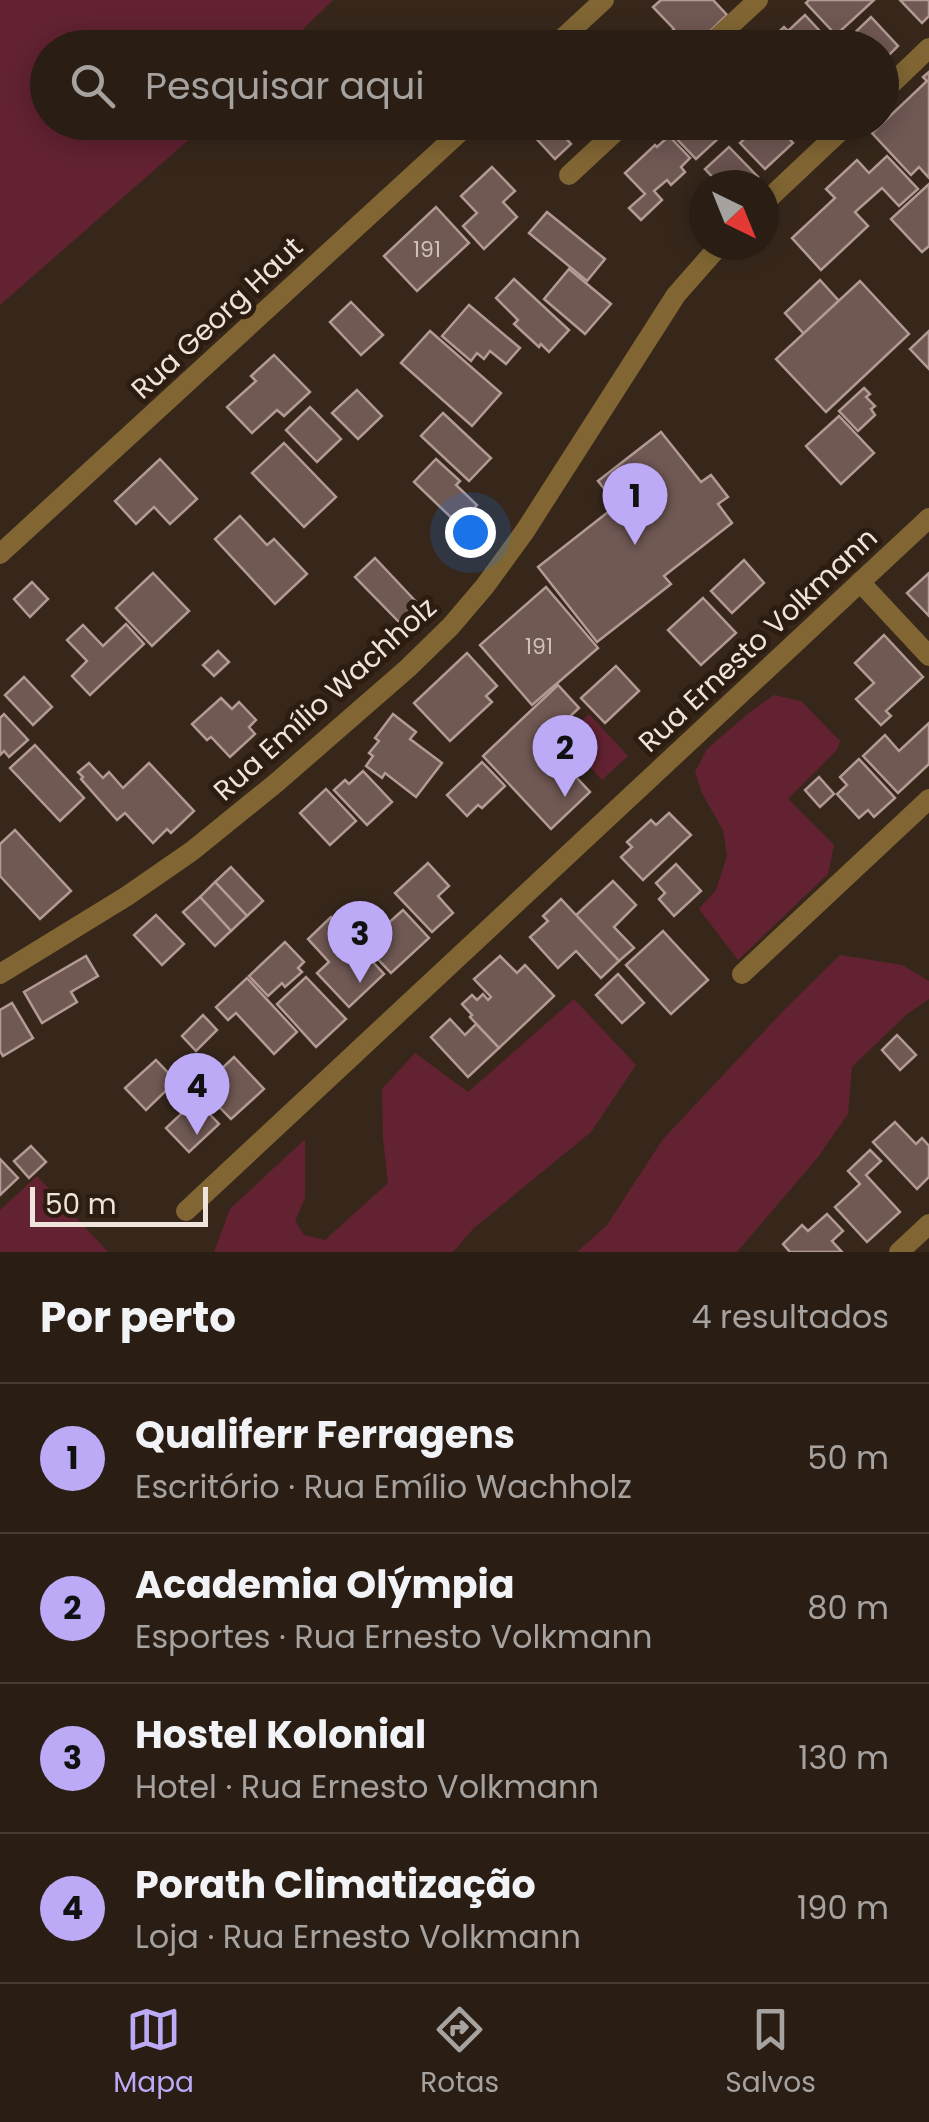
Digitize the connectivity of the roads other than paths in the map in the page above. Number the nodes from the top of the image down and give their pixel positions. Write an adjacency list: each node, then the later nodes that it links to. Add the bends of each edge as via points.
1 (604, 0): 3 (street)
2 (758, 0): 4 (street)
3 (572, 30)
4 (726, 30)
5 (929, 48): 6 (street)
6 (899, 77)
7 (450, 140): 14 (street, Rua Georg Haut)
8 (607, 140): 10 (street)
9 (831, 140): 11 (street)
10 (569, 175)
11 (779, 190)
12 (707, 260): 18 (street, Rua Emílio Wachholz, via 676,295 525,532 451,626 192,851)
13 (929, 518): 15 (street, Rua Ernesto Volkmann)
14 (0, 554)
15 (860, 582): 16 (street); 20 (street, Rua Ernesto Volkmann)
16 (929, 656)
17 (929, 799): 19 (street)
18 (0, 974)
19 (742, 974)
20 (186, 1210)
21 (929, 1224): 22 (street)
22 (900, 1252)

